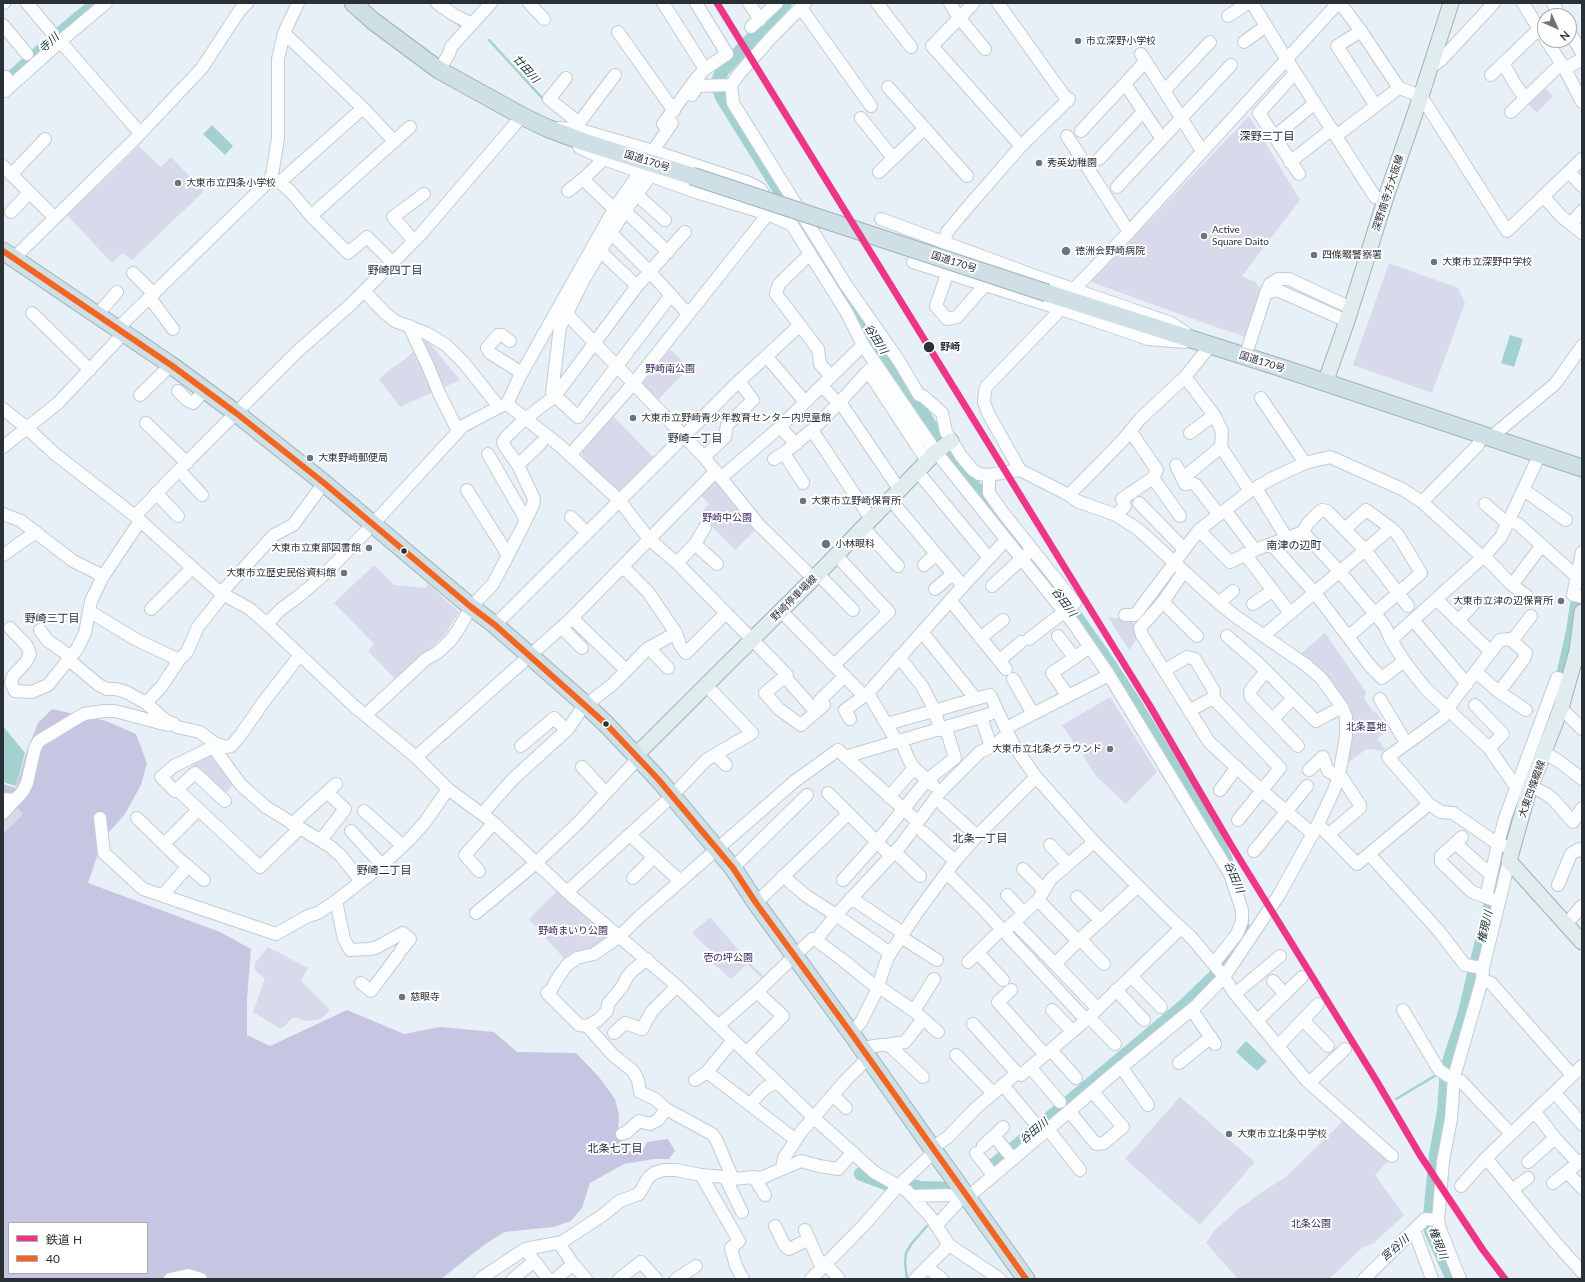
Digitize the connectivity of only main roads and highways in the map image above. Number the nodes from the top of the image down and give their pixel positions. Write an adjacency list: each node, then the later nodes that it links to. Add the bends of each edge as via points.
1 (353, 3): 4 (highway, 国道170号, bridge, via 439,70 547,128)
2 (1450, 3): 4 (main road, 深野南寺方大阪線, via 1349,315)
3 (7, 256): 9 (highway, via 97,315 236,413 494,625 586,705)
4 (1324, 383): 6 (highway, 国道170号)
5 (936, 453): 9 (main road, 野崎停車場線)
6 (1582, 468)
7 (1582, 612): 8 (main road, 大東四條畷線)
8 (1579, 653): 10 (main road, 大東四條畷線, via 1563,680 1561,708 1545,753 1524,789 1506,849)
9 (636, 755): 11 (highway, via 733,868 965,1197)
10 (1582, 942)
11 (1026, 1279)

